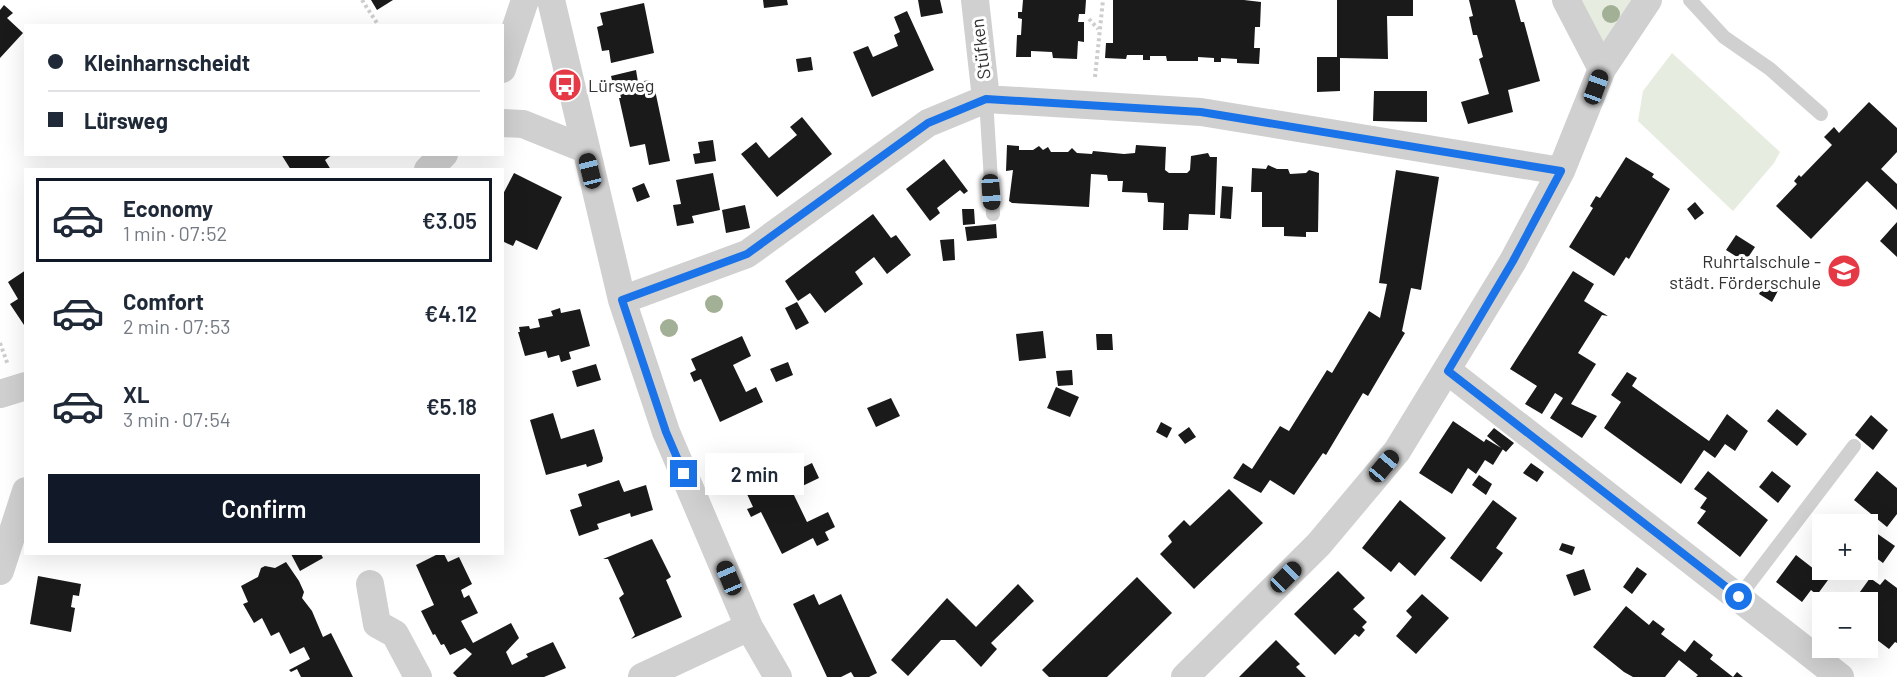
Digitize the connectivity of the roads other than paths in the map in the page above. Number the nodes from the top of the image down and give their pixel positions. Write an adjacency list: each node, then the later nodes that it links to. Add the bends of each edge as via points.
1 (525, 0): 7 (street)
2 (551, 0): 12 (street)
3 (975, 0): 9 (street, Stüfken)
4 (1566, 0): 8 (street)
5 (1648, 0): 8 (street)
6 (1690, 0): 10 (lane, via 1724,37 1770,69)
7 (504, 63)
8 (1602, 69): 15 (street)
9 (986, 99): 15 (street, via 1201,112); 16 (lane); 17 (street, via 928,123 747,254)
10 (1821, 114)
11 (504, 123): 12 (street, via 523,124)
12 (585, 149): 17 (street)
13 (442, 156): 14 (street)
14 (430, 168)
15 (1561, 171): 18 (street)
16 (993, 214)
17 (622, 300): 26 (street, via 666,432)
18 (1448, 371): 25 (street); 30 (street, via 1397,451 1319,544)
19 (24, 387): 20 (street)
20 (0, 394)
21 (1854, 446): 25 (lane)
22 (24, 497): 23 (street)
23 (0, 571)
24 (370, 585): 27 (street, via 377,624 395,634)
25 (1739, 597): 31 (street)
26 (749, 627): 28 (street); 29 (street)
27 (418, 677)
28 (642, 677)
29 (778, 677)
30 (1185, 677)
31 (1840, 677)

